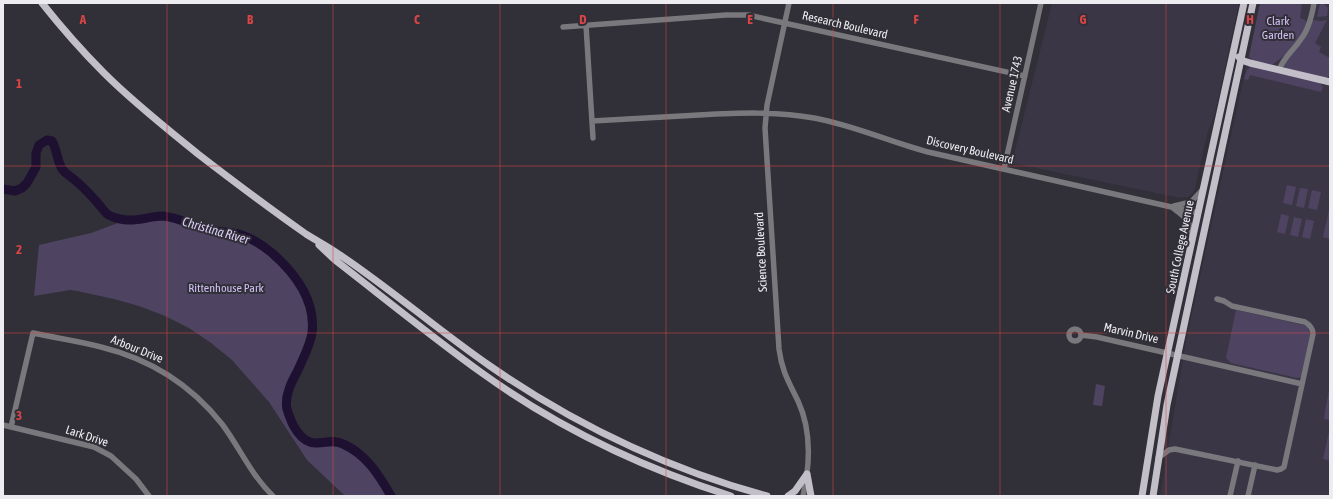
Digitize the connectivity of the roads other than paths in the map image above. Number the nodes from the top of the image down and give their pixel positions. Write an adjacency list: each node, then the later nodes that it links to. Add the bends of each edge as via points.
1 (42, 3): 22 (main road, via 87,55 139,106)
2 (789, 3): 7 (street, Science Boulevard)
3 (1041, 3): 13 (street, Avenue 1743)
4 (1244, 3): 10 (main road, South College Avenue)
5 (1253, 3): 11 (main road, South College Avenue)
6 (1314, 3): 12 (street, via 1302,38 1282,62)
7 (784, 23): 8 (street, Research Boulevard, via 736,15); 13 (street, Research Boulevard); 15 (street, Science Boulevard)
8 (586, 25): 9 (street, Research Boulevard); 16 (street)
9 (563, 27)
10 (1234, 51): 11 (main road); 19 (main road, South College Avenue)
11 (1241, 60): 12 (main road); 27 (main road, South College Avenue)
12 (1279, 70): 14 (main road)
13 (1025, 76): 18 (street, Avenue 1743)
14 (1330, 82)
15 (766, 113): 16 (street, Discovery Boulevard); 18 (street, Discovery Boulevard, via 828,121 913,148); 34 (street, Science Boulevard, via 778,349 784,374 807,428)
16 (592, 121): 17 (street)
17 (593, 138)
18 (1004, 169): 20 (street, Discovery Boulevard)
19 (1204, 187): 20 (street, Discovery Boulevard, via 1190,202); 21 (main road, South College Avenue)
20 (1171, 206): 21 (street, Discovery Boulevard); 23 (street, Discovery Boulevard, via 1187,219)
21 (1198, 212): 23 (main road, South College Avenue)
22 (307, 235): 35 (main road, via 340,254 488,365 559,410 620,442 674,465); 38 (main road, via 432,336 519,398 573,430 627,456 678,478)
23 (1192, 240): 26 (main road, South College Avenue)
24 (1217, 299): 28 (street, via 1232,306 1310,324 1313,334)
25 (1081, 335): 26 (street, Marvin Drive)
26 (1167, 353): 27 (street, Marvin Drive); 43 (main road, South College Avenue)
27 (1177, 355): 28 (street, Marvin Drive); 31 (main road, South College Avenue)
28 (1302, 384): 33 (street, via 1284,467 1277,470)
29 (3, 425): 30 (street, Lark Drive)
30 (11, 427): 36 (street, Lark Drive, via 94,447 111,456 136,479); 37 (street, Arbour Drive, via 33,333 102,347 148,364 175,379 199,399 222,425 261,485)
31 (1158, 458): 32 (street, via 1175,449); 44 (main road, South College Avenue)
32 (1238, 461): 33 (street); 45 (street)
33 (1255, 465): 46 (street)
34 (807, 474): 40 (main road, via 795,491); 41 (street, Science Boulevard); 42 (main road)
35 (764, 495): 39 (main road)
36 (148, 496)
37 (273, 496)
38 (730, 496)
39 (771, 496)
40 (788, 496)
41 (803, 496)
42 (811, 496)
43 (1142, 496)
44 (1152, 496)
45 (1230, 496)
46 (1248, 496)

